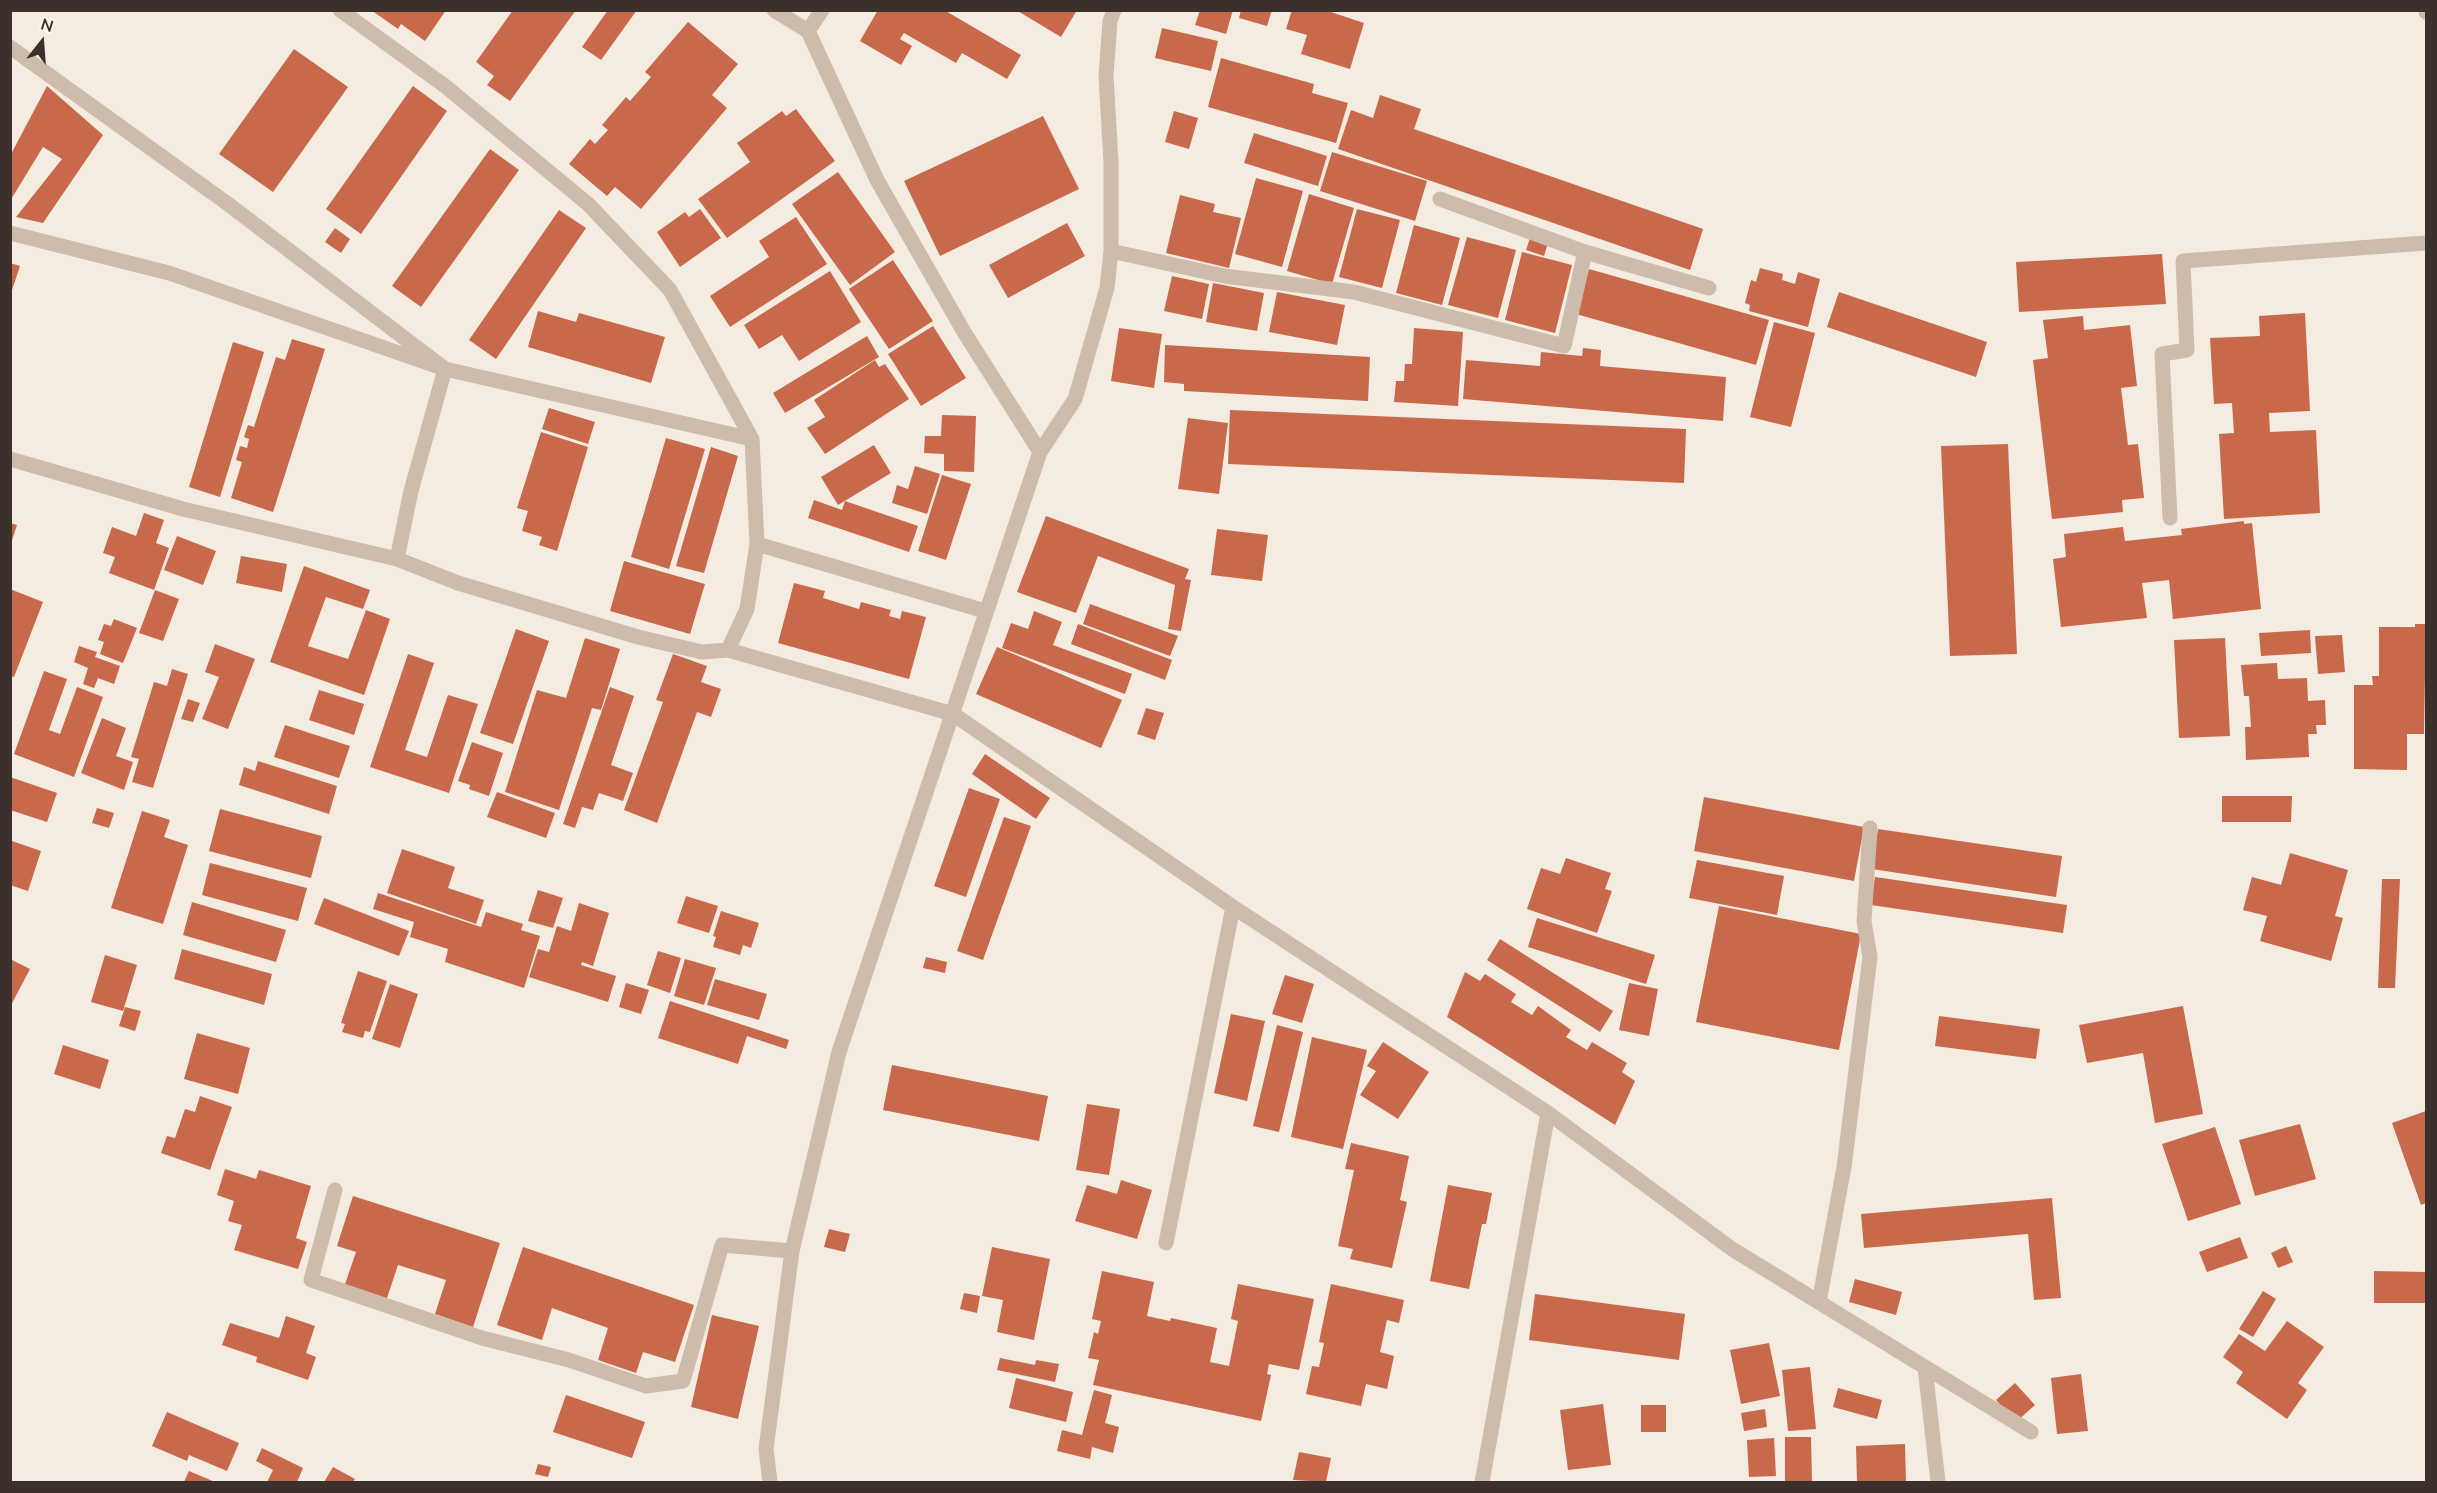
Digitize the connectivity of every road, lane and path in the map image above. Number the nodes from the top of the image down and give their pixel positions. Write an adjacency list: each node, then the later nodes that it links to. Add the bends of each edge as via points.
1 (340, 10): 14 (street, via 446,86 588,204 670,290)
2 (774, 10): 5 (street)
3 (822, 10): 5 (street)
4 (1114, 10): 10 (street, via 1106,76)
5 (808, 31): 15 (street, via 877,180 964,332)
6 (10, 47): 13 (street, via 228,204)
7 (1440, 200): 11 (street)
8 (10, 233): 13 (street, via 169,273)
9 (2427, 243): 17 (street, via 2183,261 2187,350 2162,354)
10 (1111, 251): 11 (street, via 1224,276 1354,292 1564,346); 15 (street, via 1107,288 1075,399)
11 (1585, 252): 12 (street)
12 (1709, 288)
13 (445, 369): 14 (street); 19 (street, via 411,491)
14 (752, 440): 18 (street)
15 (1040, 452): 20 (street)
16 (10, 459): 19 (street, via 183,508)
17 (2170, 518)
18 (758, 544): 20 (street); 21 (street, via 747,609)
19 (397, 559): 21 (street, via 458,583 638,638 702,652)
20 (985, 611): 22 (street)
21 (728, 650): 22 (street)
22 (953, 714): 24 (street); 28 (street, via 839,1052)
23 (1870, 828): 29 (street, via 1864,921 1870,957 1844,1167)
24 (1233, 907): 25 (street); 27 (street)
25 (1548, 1113): 29 (street, via 1732,1248); 33 (street)
26 (335, 1190): 28 (street, via 311,1280 482,1338 568,1360 646,1386 683,1381 723,1245)
27 (1166, 1243)
28 (792, 1251): 32 (street, via 766,1449)
29 (1819, 1302): 30 (street)
30 (1926, 1368): 31 (street); 34 (street)
31 (2031, 1432)
32 (770, 1482)
33 (1482, 1482)
34 (1938, 1482)

